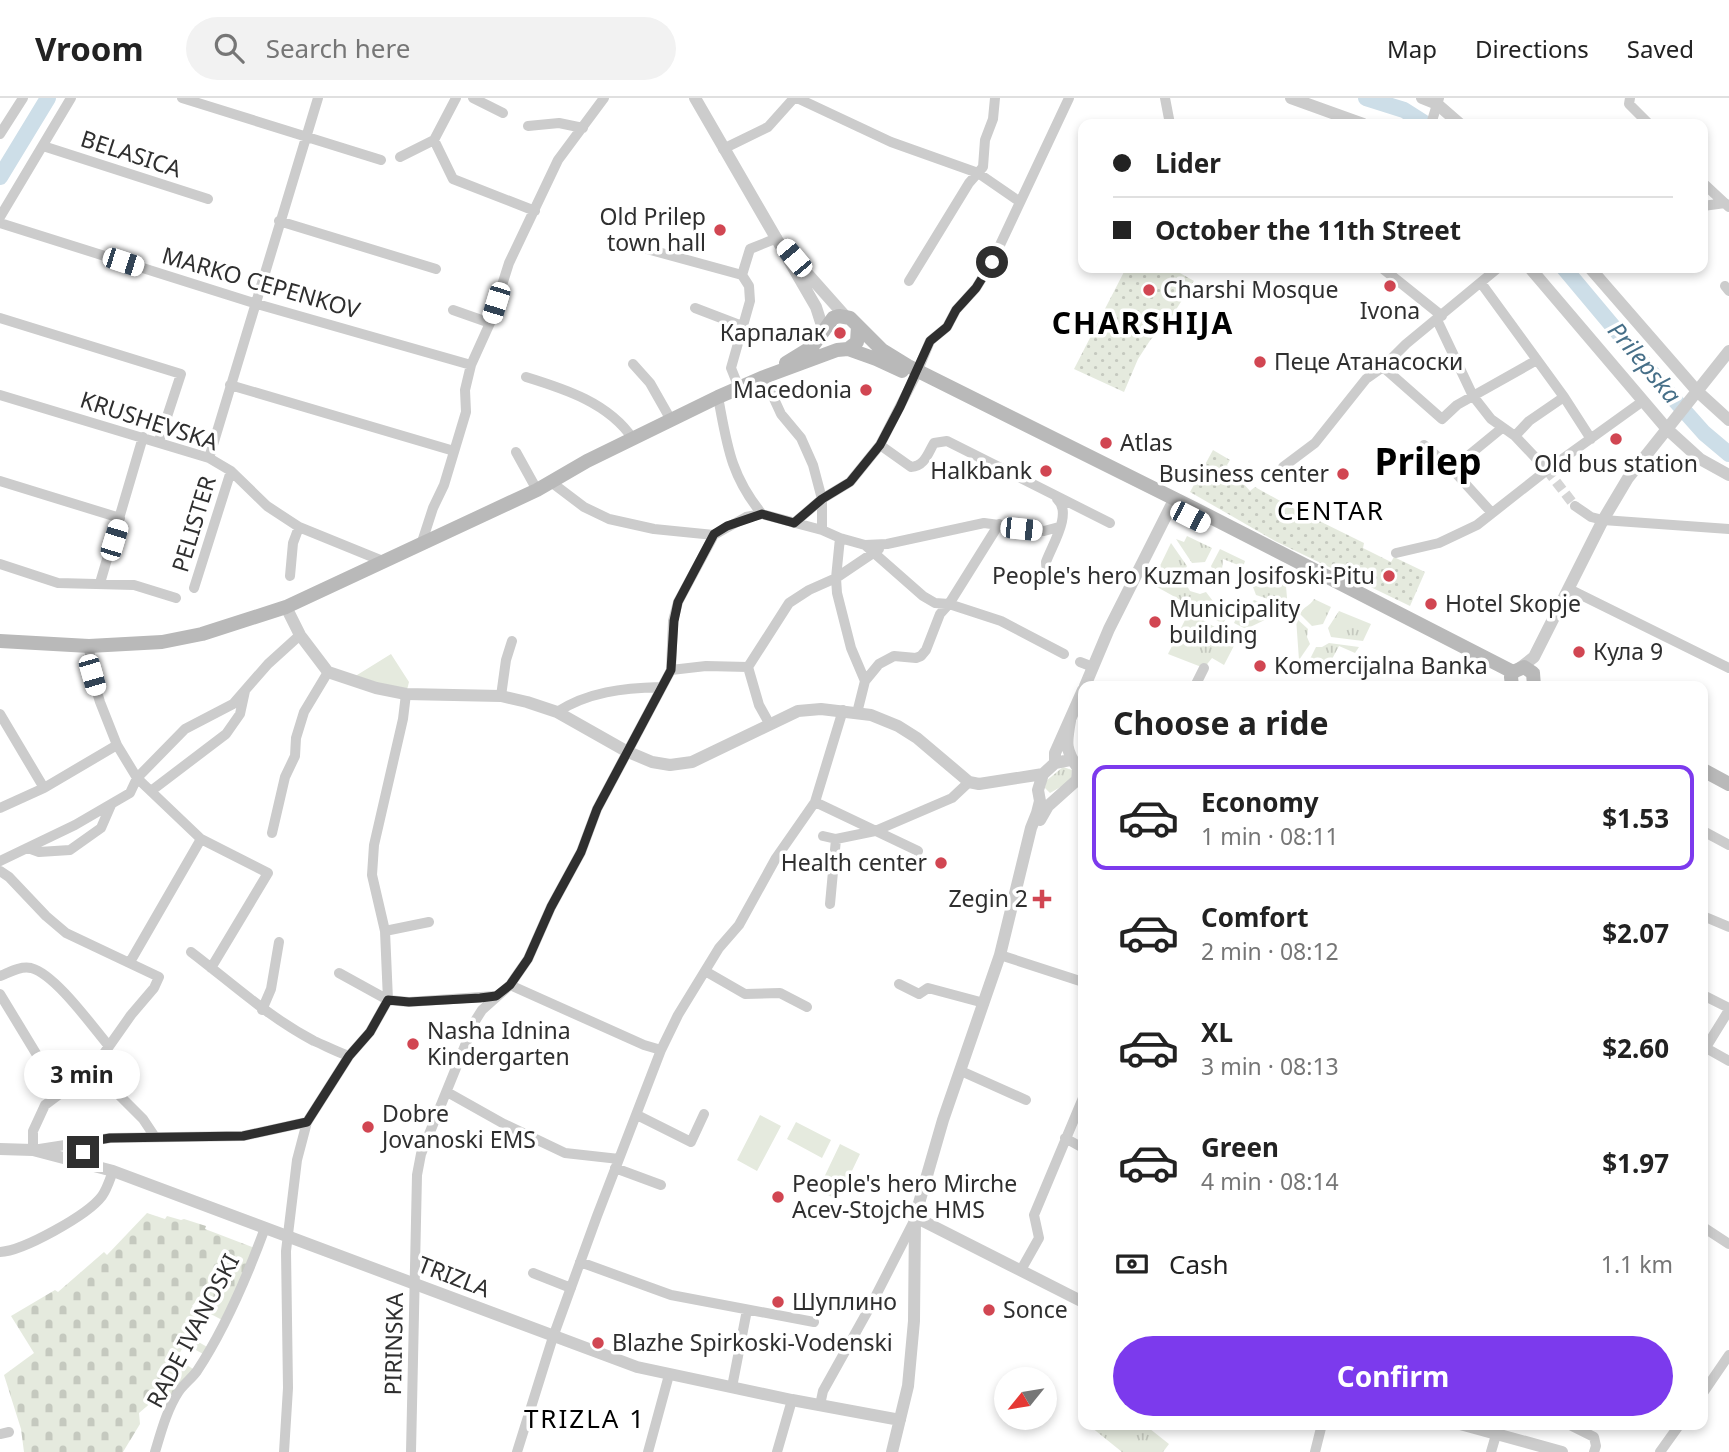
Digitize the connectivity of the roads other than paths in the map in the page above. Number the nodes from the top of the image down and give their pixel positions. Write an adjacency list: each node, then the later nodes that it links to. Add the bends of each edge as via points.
1 (23, 98): 25 (street)
2 (71, 98): 28 (street)
3 (182, 98): 26 (street)
4 (318, 98): 26 (street)
5 (456, 98): 27 (street)
6 (473, 98): 17 (street)
7 (604, 98): 24 (street)
8 (695, 98): 29 (street)
9 (796, 98): 29 (street, via 768,127); 32 (street, via 891,142)
10 (995, 98): 32 (street, via 985,158)
11 (1069, 98): 35 (street)
12 (1165, 98): 18 (street)
13 (1292, 98): 19 (street)
14 (1422, 98): 16 (street)
15 (1630, 98): 22 (street, via 1629,104)
16 (1438, 101): 20 (street); 21 (street)
17 (503, 113)
18 (1169, 119)
19 (1336, 119)
20 (1433, 119)
21 (1455, 119)
22 (1643, 119)
23 (528, 126): 24 (street, via 559,123)
24 (583, 128): 38 (street, via 558,160)
25 (1, 131)
26 (306, 135): 31 (street); 40 (street)
27 (433, 140): 30 (street); 38 (street, via 453,179)
28 (43, 146): 34 (street, BELASICA); 39 (street)
29 (723, 149): 42 (street)
30 (400, 156)
31 (382, 160)
32 (978, 173): 35 (street); 50 (street)
33 (1708, 187): 36 (street)
34 (208, 199)
35 (1020, 202): 68 (street, via 976,288 947,327 930,341)
36 (1727, 204): 37 (street)
37 (1708, 206)
38 (535, 211): 58 (street, via 509,263)
39 (0, 216)
40 (279, 222): 44 (street); 52 (street)
41 (0, 223): 52 (street, MARKO CEPENKOV)
42 (776, 238): 49 (street, via 750,249); 55 (street); 61 (street, via 816,307)
43 (647, 249): 49 (street)
44 (436, 269)
45 (1388, 273): 57 (street)
46 (1492, 273): 51 (street)
47 (1534, 273): 78 (street)
48 (1594, 273): 73 (street)
49 (742, 275): 59 (street, via 750,301)
50 (909, 281)
51 (1481, 283): 57 (street); 64 (street)
52 (257, 304): 66 (street, MARKO CEPENKOV); 71 (street)
53 (695, 307): 59 (street)
54 (453, 310): 58 (street)
55 (845, 316): 60 (main road); 61 (main road, via 829,321)
56 (0, 318): 87 (street, via 181,374)
57 (1440, 318): 67 (street); 75 (street)
58 (490, 323): 66 (street)
59 (743, 326): 72 (street, via 731,368)
60 (858, 326): 62 (main road, via 857,342); 68 (main road)
61 (824, 332): 62 (main road, via 827,343); 70 (main road, via 812,348)
62 (843, 350): 68 (main road); 70 (main road)
63 (1729, 351): 73 (street)
64 (1537, 360): 75 (street); 77 (street)
65 (633, 364): 79 (street)
66 (471, 365): 90 (street, via 466,412)
67 (1383, 367): 75 (street, via 1442,419); 93 (street, via 1360,385 1315,443)
68 (916, 374): 88 (street); 103 (main road)
69 (526, 377): 85 (street, via 589,401 623,424)
70 (764, 377): 72 (main road); 101 (street, via 781,414 801,438)
71 (230, 385): 90 (street); 92 (street)
72 (739, 388): 76 (main road)
73 (1697, 391): 80 (street); 82 (street)
74 (0, 395): 84 (street, KRUSHEVSKA)
75 (1473, 396): 81 (street)
76 (718, 397): 79 (main road); 106 (street, via 729,456 748,498)
77 (1564, 397): 83 (street); 86 (street)
78 (1643, 401): 82 (street); 86 (street)
79 (671, 419): 85 (main road)
80 (1729, 421)
81 (1502, 428): 83 (street); 94 (street)
82 (1667, 429): 97 (street, via 1700,459); 108 (street, via 1628,478)
83 (1515, 436): 95 (street)
84 (143, 438): 87 (street, KRUSHEVSKA); 107 (street)
85 (633, 439): 99 (main road)
86 (1591, 439): 95 (street)
87 (159, 441): 92 (street, KRUSHEVSKA)
88 (880, 445): 101 (street, via 850,482); 102 (street, via 911,467 923,463 934,443 947,440)
89 (1424, 445): 94 (street)
90 (454, 451): 119 (street)
91 (516, 452): 100 (street)
92 (209, 458): 96 (street, KRUSHEVSKA)
93 (1283, 467)
94 (1452, 470): 105 (street)
95 (1547, 470): 105 (street)
96 (231, 471): 112 (street, KRUSHEVSKA, via 267,506); 129 (street, PELISTER)
97 (1729, 475)
98 (0, 481): 107 (street)
99 (551, 482): 100 (main road); 116 (street, via 609,519 654,529)
100 (537, 489): 119 (main road)
101 (822, 499): 109 (street); 115 (street)
102 (1057, 499): 110 (street); 113 (street, via 1064,513)
103 (1171, 504): 141 (street); 146 (main road)
104 (1575, 506): 108 (street)
105 (1492, 513): 122 (street, via 1448,539)
106 (762, 514): 109 (street); 116 (street)
107 (120, 518): 128 (street)
108 (1603, 520): 114 (street); 130 (street)
109 (794, 523): 115 (street)
110 (1110, 523)
111 (999, 524): 113 (street, via 1044,531); 118 (street, via 984,523); 132 (street)
112 (299, 527): 123 (street, KRUSHEVSKA); 125 (street)
113 (1059, 527): 127 (street, via 1046,562 1050,576)
114 (1729, 529)
115 (822, 530): 117 (street)
116 (714, 534): 144 (street, via 678,602)
117 (840, 538): 120 (street); 126 (street)
118 (887, 544): 120 (street); 121 (street)
119 (421, 545): 123 (main road)
120 (864, 545): 121 (street)
121 (873, 552): 126 (street); 132 (street, via 923,596)
122 (1396, 553)
123 (385, 562): 133 (main road)
124 (0, 564): 128 (street, via 58,583)
125 (290, 576)
126 (836, 578): 140 (street, via 789,603); 147 (street, via 841,614)
127 (1058, 581)
128 (100, 583): 131 (street, via 134,585)
129 (194, 589)
130 (1569, 589): 143 (street); 146 (street)
131 (176, 598)
132 (949, 604): 138 (street, via 1001,621); 147 (street, via 921,656 894,656 879,664)
133 (286, 607): 134 (street); 137 (main road, via 162,642)
134 (300, 635): 145 (street); 151 (street)
135 (0, 641): 137 (main road)
136 (512, 641): 153 (street)
137 (89, 646): 160 (street, via 92,675)
138 (1064, 653)
139 (1080, 662): 141 (street)
140 (747, 667): 144 (street); 159 (street)
141 (1093, 667): 148 (street)
142 (1204, 668): 149 (street)
143 (1729, 668)
144 (671, 670): 150 (street)
145 (328, 672): 152 (street); 179 (street, via 303,712)
146 (1525, 678)
147 (865, 681): 155 (street)
148 (1087, 681)
149 (1198, 681)
150 (660, 687): 156 (street, via 628,688 575,700); 161 (street)
151 (245, 691): 167 (street, via 233,704 185,729); 173 (street, via 240,714 226,734)
152 (406, 694): 153 (street); 194 (street, via 374,845 372,875)
153 (501, 696): 156 (street)
154 (1078, 702): 158 (street)
155 (850, 711): 159 (street, via 799,711); 168 (street, via 898,726); 175 (street)
156 (557, 712): 161 (street)
157 (0, 713): 171 (street)
158 (1070, 721): 162 (street); 163 (street, via 1066,742)
159 (769, 723): 161 (street, via 692,762 670,765)
160 (117, 745): 167 (street); 171 (street)
161 (626, 751): 205 (street, via 528,959)
162 (1055, 763): 163 (street); 165 (street)
163 (1077, 767): 170 (street)
164 (1708, 772): 169 (main road)
165 (1043, 774): 166 (street); 172 (street)
166 (1013, 777): 168 (street); 172 (street)
167 (137, 778): 173 (street); 176 (street, via 130,793)
168 (969, 782): 178 (street, via 952,798)
169 (1729, 783)
170 (1078, 785): 174 (street)
171 (44, 788): 177 (street)
172 (1038, 790): 174 (street, via 1048,799); 186 (street, via 1040,801)
173 (150, 791): 182 (street)
174 (1055, 798): 186 (street)
175 (815, 802): 178 (street); 200 (street)
176 (111, 805): 185 (street); 185 (street, via 101,828 71,850)
177 (0, 808)
178 (875, 831): 183 (street); 187 (street)
179 (272, 833)
180 (1708, 834): 184 (street)
181 (823, 836): 183 (street)
182 (201, 839): 198 (street); 199 (street, via 268,873)
183 (836, 839): 190 (street)
184 (1729, 845)
185 (28, 848): 188 (street)
186 (1026, 849): 197 (street)
187 (918, 851)
188 (0, 861)
189 (0, 872): 198 (street, via 66,933)
190 (830, 904)
191 (1708, 918): 193 (street)
192 (429, 922): 194 (street)
193 (1729, 928)
194 (385, 931): 209 (street)
195 (279, 942): 214 (street, via 271,989)
196 (191, 952): 199 (street)
197 (1000, 955): 203 (street); 211 (street)
198 (130, 962): 217 (street, via 159,977)
199 (211, 968): 214 (street)
200 (705, 971): 212 (street, via 745,994 780,993); 218 (street)
201 (339, 973): 209 (street)
202 (0, 976): 217 (street, via 17,968 32,968 60,988)
203 (1078, 980)
204 (899, 984): 211 (street, via 919,994 928,988)
205 (510, 985): 207 (street); 218 (street)
206 (0, 994): 225 (street)
207 (496, 996): 210 (street); 215 (street, PIRINSKA)
208 (1708, 998): 213 (street)
209 (388, 1000): 210 (street); 220 (street, via 370,1032)
210 (464, 1000): 215 (street)
211 (984, 1003): 223 (street)
212 (807, 1007)
213 (1729, 1009): 216 (street)
214 (262, 1010): 220 (street)
215 (475, 1021): 224 (street, PIRINSKA)
216 (1708, 1043)
217 (108, 1045): 222 (street)
218 (661, 1050): 229 (street)
219 (1708, 1052): 221 (street)
220 (349, 1056): 230 (street)
221 (1729, 1062)
222 (93, 1069): 225 (street); 231 (street, via 144,1119)
223 (961, 1071): 226 (street); 241 (street)
224 (447, 1091): 238 (street, via 565,1153); 250 (street, PIRINSKA, via 417,1175)
225 (60, 1093): 236 (street, via 37,1119)
226 (1026, 1100)
227 (1078, 1109): 232 (street)
228 (704, 1114): 229 (street, via 691,1142)
229 (637, 1115): 238 (street)
230 (307, 1122): 231 (street, via 243,1136); 244 (street, via 297,1160)
231 (155, 1137): 233 (street)
232 (1065, 1138): 234 (street); 248 (street, via 1034,1215 1039,1238)
233 (80, 1143): 236 (street); 237 (street)
234 (1078, 1145)
235 (0, 1149): 236 (street, TRIZLA)
236 (33, 1150): 237 (street, TRIZLA)
237 (85, 1162): 239 (street, TRIZLA)
238 (617, 1163): 240 (street); 247 (street)
239 (113, 1171): 242 (street, TRIZLA); 246 (street, via 94,1205 13,1252)
240 (661, 1185)
241 (915, 1217): 248 (street); 261 (street, via 823,1391); 262 (street, via 914,1321)
242 (265, 1228): 244 (street, TRIZLA); 267 (street, RADE IVANOSKI, via 197,1371 170,1407)
243 (1708, 1230): 245 (street)
244 (289, 1237): 250 (street, TRIZLA); 268 (street)
245 (1729, 1244)
246 (0, 1252)
247 (580, 1262): 251 (street); 253 (street, via 671,1296)
248 (1021, 1270): 252 (street)
249 (533, 1273): 251 (street)
250 (414, 1284): 255 (street, TRIZLA); 269 (street, PIRINSKA)
251 (571, 1288): 255 (street)
252 (1078, 1299)
253 (747, 1310): 254 (street); 259 (street)
254 (814, 1322)
255 (553, 1337): 257 (street, TRIZLA); 270 (street)
256 (1729, 1355): 258 (street)
257 (669, 1375): 259 (street, TRIZLA); 271 (street)
258 (1708, 1386)
259 (732, 1387): 260 (street, TRIZLA)
260 (792, 1400): 261 (street, TRIZLA); 272 (street)
261 (820, 1405): 262 (street, TRIZLA)
262 (900, 1420): 273 (street)
263 (1320, 1430): 274 (street)
264 (1580, 1430): 277 (street, via 1594,1437)
265 (1676, 1430): 278 (street)
266 (1491, 1431): 275 (street); 276 (street)
267 (155, 1452)
268 (284, 1452)
269 (411, 1452)
270 (517, 1452)
271 (648, 1452)
272 (777, 1452)
273 (892, 1452)
274 (1315, 1452)
275 (1491, 1452)
276 (1562, 1452)
277 (1594, 1452)
278 (1660, 1452)

